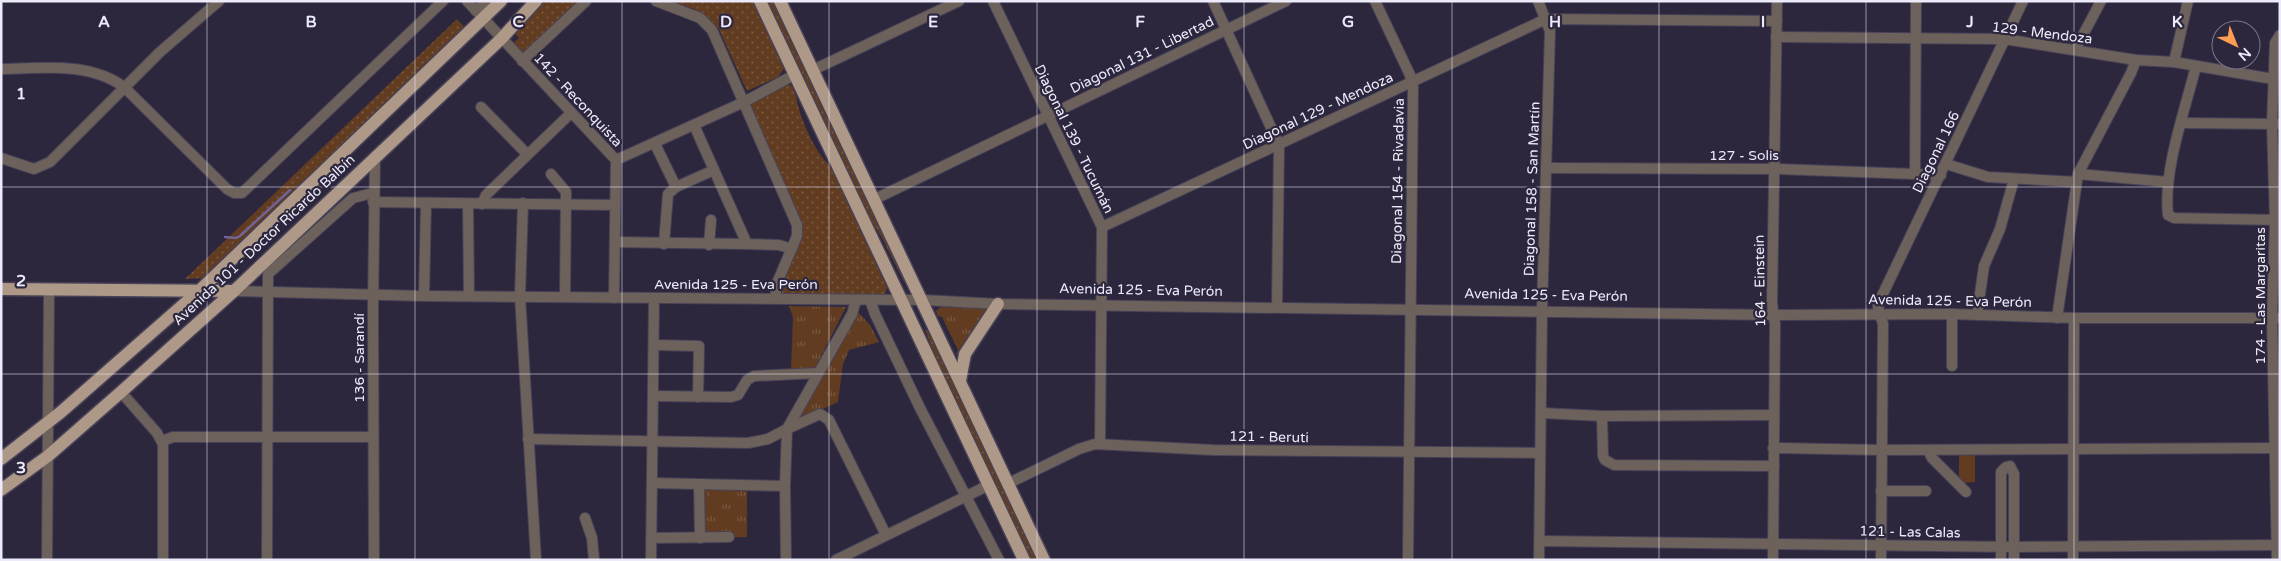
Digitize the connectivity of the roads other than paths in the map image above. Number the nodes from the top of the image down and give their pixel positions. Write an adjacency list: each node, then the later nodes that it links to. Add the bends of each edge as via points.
1 (219, 1): 41 (street)
2 (443, 1): 41 (street, via 242,193 234,193 228,188)
3 (467, 1): 22 (street, 142 - Reconquista)
4 (487, 1): 22 (street)
5 (501, 1): 22 (main road, Avenida 101 - Doctor Ricardo Balbín)
6 (536, 1): 29 (main road, Avenida 101 - Doctor Ricardo Balbín)
7 (586, 1): 33 (street)
8 (656, 1): 42 (street, via 700,18 709,26)
9 (760, 1): 38 (main road)
10 (780, 1): 37 (main road)
11 (960, 1): 37 (street)
12 (993, 1): 45 (street, Diagonal 139 - Tucumán)
13 (1213, 1): 25 (street)
14 (1286, 1): 25 (street, Diagonal 131 - Libertad)
15 (1375, 1): 40 (street, Diagonal 154 - Rivadavia)
16 (1538, 1): 23 (street, Diagonal 158 - San Martín)
17 (1777, 1): 24 (street, 164 - Einstein)
18 (1916, 1): 28 (street)
19 (2024, 1): 30 (street, Diagonal 166)
20 (2101, 1): 31 (street)
21 (2188, 1): 34 (street)
22 (479, 14): 29 (street, 142 - Reconquista); 83 (main road, Avenida 101 - Doctor Ricardo Balbín)
23 (1546, 19): 24 (street); 40 (street, Diagonal 129 - Mendoza); 56 (street, Diagonal 158 - San Martín, via 1550,31)
24 (1776, 21): 27 (street, 164 - Einstein)
25 (1226, 30): 45 (street, Diagonal 131 - Libertad); 50 (street)
26 (2280, 35): 39 (street, 174 - Las Margaritas, via 2275,43)
27 (1776, 37): 28 (street, 129 - Mendoza); 57 (street, 164 - Einstein)
28 (1916, 38): 30 (street, 129 - Mendoza); 59 (street)
29 (501, 39): 33 (street, 142 - Reconquista); 52 (main road, Avenida 101 - Doctor Ricardo Balbín)
30 (2004, 39): 31 (street, 129 - Mendoza); 55 (street, Diagonal 166)
31 (2075, 50): 32 (street, 129 - Mendoza)
32 (2136, 60): 34 (street, 129 - Mendoza); 63 (street)
33 (522, 61): 44 (street, 142 - Reconquista)
34 (2174, 62): 35 (street, 129 - Mendoza)
35 (2196, 66): 39 (street, 129 - Mendoza); 46 (street)
36 (1, 69): 41 (street, via 80,70 103,74)
37 (813, 70): 67 (main road)
38 (794, 75): 42 (street); 97 (main road)
39 (2273, 80): 47 (street, 174 - Las Margaritas)
40 (1412, 81): 50 (street, Diagonal 129 - Mendoza); 102 (street, Diagonal 154 - Rivadavia)
41 (124, 88): 53 (street, via 45,166 26,168)
42 (744, 102): 48 (street); 81 (street, via 797,225)
43 (481, 107): 51 (street)
44 (571, 113): 51 (street); 54 (street, 142 - Reconquista)
45 (1047, 116): 67 (street, Diagonal 131 - Libertad); 76 (street, Diagonal 139 - Tucumán)
46 (2182, 123): 47 (street); 64 (street)
47 (2276, 124): 75 (street, 174 - Las Margaritas)
48 (694, 125): 49 (street); 58 (street)
49 (655, 144): 54 (street); 65 (street)
50 (1279, 145): 76 (street, Diagonal 129 - Mendoza); 101 (street)
51 (527, 154): 71 (street, via 486,195)
52 (375, 156): 66 (street, 136 - Sarandí); 84 (main road, Avenida 101 - Doctor Ricardo Balbín)
53 (1, 158)
54 (616, 160): 73 (street, 142 - Reconquista)
55 (1946, 164): 61 (street, Diagonal 166); 62 (street, via 1979,175)
56 (1547, 168): 57 (street, 127 - Solis); 103 (street, Diagonal 158 - San Martín)
57 (1774, 169): 59 (street, 127 - Solis); 105 (street, 164 - Einstein)
58 (714, 170): 65 (street); 79 (street)
59 (1915, 172): 61 (street, 127 - Solis)
60 (551, 174): 72 (street, via 564,188)
61 (1941, 175): 106 (street, Diagonal 166, via 1884,289 1878,307)
62 (2014, 178): 63 (street); 107 (street, via 1997,236 1984,266)
63 (2077, 178): 64 (street); 108 (street)
64 (2168, 182): 75 (street, via 2168,215 2174,218)
65 (676, 187): 78 (street, via 666,199)
66 (373, 198): 69 (street); 86 (street, via 352,198 273,269 268,278); 87 (street, 136 - Sarandí)
67 (875, 199): 98 (main road)
68 (523, 203): 71 (street); 72 (street); 90 (street)
69 (426, 204): 70 (street); 88 (street)
70 (468, 204): 71 (street); 89 (street)
71 (482, 204)
72 (566, 204): 73 (street); 91 (street)
73 (615, 205): 77 (street, 142 - Reconquista)
74 (711, 220): 80 (street)
75 (2277, 220): 110 (street, 174 - Las Margaritas)
76 (1102, 228): 100 (street, Diagonal 139 - Tucumán)
77 (615, 242): 78 (street); 92 (street, 142 - Reconquista)
78 (664, 244): 80 (street)
79 (747, 244): 80 (street); 81 (street, via 779,245)
80 (709, 245)
81 (792, 249): 94 (street, via 777,283)
82 (1, 289): 85 (main road, Avenida 125 - Eva Perón)
83 (200, 290): 84 (main road, Avenida 125 - Eva Perón); 85 (main road, Avenida 125 - Eva Perón); 121 (main road, Avenida 101 - Doctor Ricardo Balbín)
84 (234, 290): 86 (street, Avenida 125 - Eva Perón); 115 (main road, Avenida 101 - Doctor Ricardo Balbín)
85 (49, 291): 121 (street)
86 (268, 293): 87 (street, Avenida 125 - Eva Perón); 123 (street)
87 (374, 294): 88 (street, Avenida 125 - Eva Perón); 124 (street, 136 - Sarandí)
88 (424, 296): 89 (street, Avenida 125 - Eva Perón)
89 (468, 296): 90 (street, Avenida 125 - Eva Perón)
90 (520, 296): 91 (street, Avenida 125 - Eva Perón); 125 (street)
91 (565, 297): 92 (street, Avenida 125 - Eva Perón)
92 (614, 298): 93 (street, Avenida 125 - Eva Perón)
93 (654, 298): 94 (street, Avenida 125 - Eva Perón); 111 (street)
94 (775, 300): 95 (street, Avenida 125 - Eva Perón)
95 (856, 300): 96 (street, Avenida 125 - Eva Perón); 113 (street, via 852,314)
96 (870, 300): 97 (street, Avenida 125 - Eva Perón); 148 (street, via 920,408)
97 (903, 300): 98 (street, Avenida 125 - Eva Perón); 142 (main road)
98 (922, 300): 99 (street, Avenida 125 - Eva Perón); 114 (main road)
99 (998, 304): 100 (street, Avenida 125 - Eva Perón); 114 (main road, via 966,354)
100 (1101, 305): 101 (street, Avenida 125 - Eva Perón); 128 (street, Diagonal 139 - Tucumán)
101 (1277, 307): 102 (street, Avenida 125 - Eva Perón)
102 (1410, 308): 103 (street, Avenida 125 - Eva Perón); 134 (street, Diagonal 154 - Rivadavia)
103 (1542, 310): 105 (street, Avenida 125 - Eva Perón); 118 (street, Diagonal 158 - San Martín)
104 (1952, 314): 106 (street, Avenida 125 - Eva Perón); 107 (street, Avenida 125 - Eva Perón); 112 (street)
105 (1773, 315): 106 (street, Avenida 125 - Eva Perón); 119 (street, 164 - Einstein)
106 (1880, 315): 131 (street, Diagonal 166, via 1883,324)
107 (1977, 315): 108 (street, Avenida 125 - Eva Perón)
108 (2058, 318): 109 (street, Avenida 125 - Eva Perón)
109 (2074, 318): 110 (street, Avenida 125 - Eva Perón); 133 (street)
110 (2276, 318): 130 (street, 174 - Las Margaritas)
111 (654, 345): 116 (street); 117 (street, via 699,346)
112 (1952, 366)
113 (818, 373): 117 (street, via 754,376 747,380 738,395); 122 (street)
114 (960, 381): 141 (main road)
115 (121, 392): 126 (street); 136 (main road, Avenida 101 - Doctor Ricardo Balbín)
116 (653, 396): 117 (street); 127 (street)
117 (698, 397)
118 (1542, 414): 120 (street); 135 (street, Diagonal 158 - San Martín)
119 (1774, 415): 120 (street); 129 (street, 164 - Einstein)
120 (1602, 416): 138 (street, via 1603,456 1614,465)
121 (49, 422): 136 (street); 137 (main road, Avenida 101 - Doctor Ricardo Balbín)
122 (787, 429): 127 (street, via 768,439 748,443); 143 (street); 150 (street, via 815,416 825,416)
123 (268, 437): 124 (street); 126 (street, via 173,438); 163 (street)
124 (373, 437): 164 (street, 136 - Sarandí)
125 (528, 440): 127 (street); 165 (street)
126 (162, 441): 162 (street)
127 (653, 441): 139 (street)
128 (1100, 444): 134 (street, 121 - Beruti, via 1213,450); 141 (street, 121 - Beruti, via 1079,449)
129 (1773, 448): 131 (street); 138 (street, 164 - Einstein)
130 (2277, 448): 133 (street); 157 (street, 174 - Las Margaritas)
131 (1881, 450): 132 (street); 145 (street, Diagonal 166)
132 (1928, 450): 133 (street); 147 (street)
133 (2074, 450): 160 (street)
134 (1408, 452): 135 (street, 121 - Beruti); 173 (street, Diagonal 154 - Rivadavia)
135 (1540, 454): 154 (street, Diagonal 158 - San Martín)
136 (48, 456): 144 (main road, Avenida 101 - Doctor Ricardo Balbín); 161 (street)
137 (1, 459)
138 (1774, 466): 155 (street, 164 - Einstein)
139 (652, 483): 140 (street); 152 (street)
140 (699, 484): 143 (street); 153 (street)
141 (1007, 484): 172 (main road)
142 (989, 485): 148 (street); 171 (main road)
143 (785, 486): 168 (street)
144 (1, 490)
145 (1881, 491): 146 (street); 156 (street, Diagonal 166)
146 (1926, 491)
147 (1966, 492)
148 (966, 496): 150 (street); 170 (street)
149 (585, 518): 166 (street, via 592,538)
150 (886, 535): 169 (street)
151 (729, 537): 153 (street)
152 (651, 538): 153 (street); 167 (street)
153 (700, 538)
154 (1540, 541): 155 (street, 121 - Las Calas); 174 (street, Diagonal 158 - San Martín)
155 (1773, 545): 156 (street, 121 - Las Calas); 175 (street, 164 - Einstein)
156 (1881, 545): 158 (street, 121 - Las Calas); 176 (street, Diagonal 166)
157 (2278, 545): 160 (street, 121 - Las Calas); 180 (street, 174 - Las Margaritas)
158 (2001, 547): 159 (street, 121 - Las Calas); 159 (street, via 2001,472 2010,466 2014,474); 177 (street)
159 (2014, 547): 160 (street, 121 - Las Calas); 178 (street)
160 (2073, 547): 179 (street)
161 (47, 560)
162 (163, 560)
163 (267, 560)
164 (374, 560)
165 (536, 560)
166 (594, 560)
167 (651, 560)
168 (786, 560)
169 (836, 560)
170 (999, 560)
171 (1024, 560)
172 (1044, 560)
173 (1408, 560)
174 (1539, 560)
175 (1773, 560)
176 (1880, 560)
177 (2001, 560)
178 (2014, 560)
179 (2073, 560)
180 (2276, 560)

